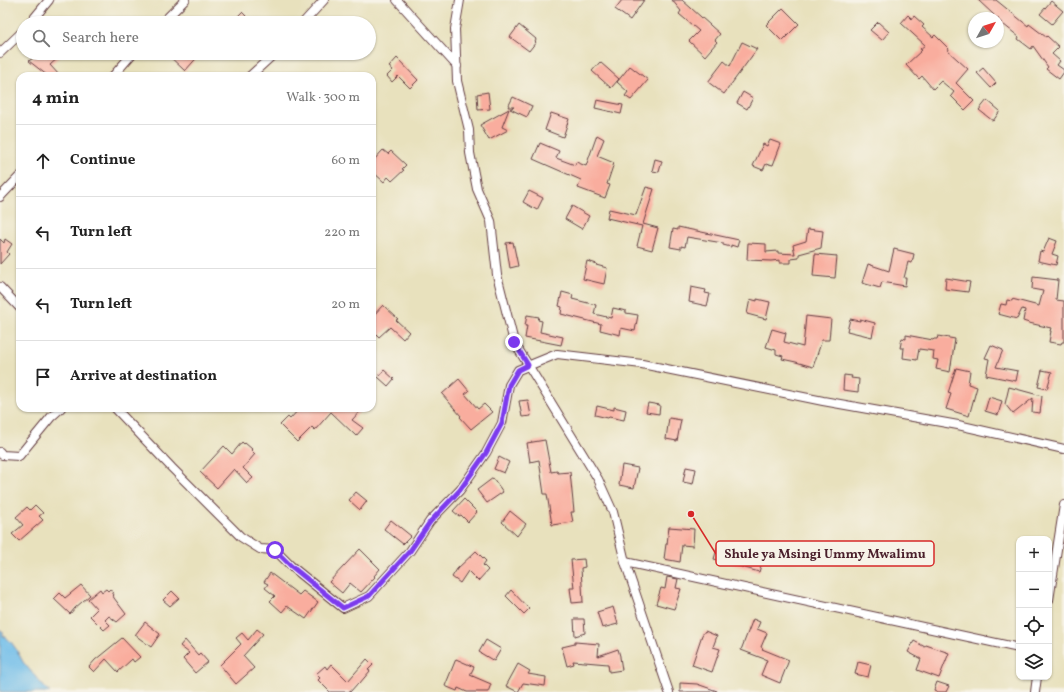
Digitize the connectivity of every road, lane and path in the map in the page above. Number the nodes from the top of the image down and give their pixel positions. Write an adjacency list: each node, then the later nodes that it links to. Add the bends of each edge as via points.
1 (49, 0): 6 (street)
2 (185, 0): 7 (street)
3 (324, 0): 8 (street)
4 (397, 0): 13 (street)
5 (460, 0): 13 (street, via 455,29)
6 (36, 16)
7 (169, 16)
8 (309, 16)
9 (16, 38): 10 (street)
10 (0, 53)
11 (127, 60): 14 (street)
12 (267, 60): 15 (street)
13 (456, 66): 20 (street, via 478,189 491,221 497,275 514,342)
14 (116, 72)
15 (254, 72)
16 (16, 180): 17 (street)
17 (0, 197)
18 (0, 286): 19 (street)
19 (16, 304)
20 (528, 365): 22 (street, via 518,370 509,385 502,423 486,453 460,490 369,596 343,608 275,550 260,549 241,537); 23 (street, via 557,354 642,364 823,401 958,425); 26 (street, via 598,479 613,512)
21 (57, 412): 24 (street, via 19,456 2,455)
22 (119, 412)
23 (1064, 449)
24 (0, 452)
25 (1064, 505): 27 (street)
26 (625, 562): 28 (street); 30 (street)
27 (1052, 581)
28 (1016, 647)
29 (1037, 680): 31 (street)
30 (669, 692)
31 (1035, 692)

